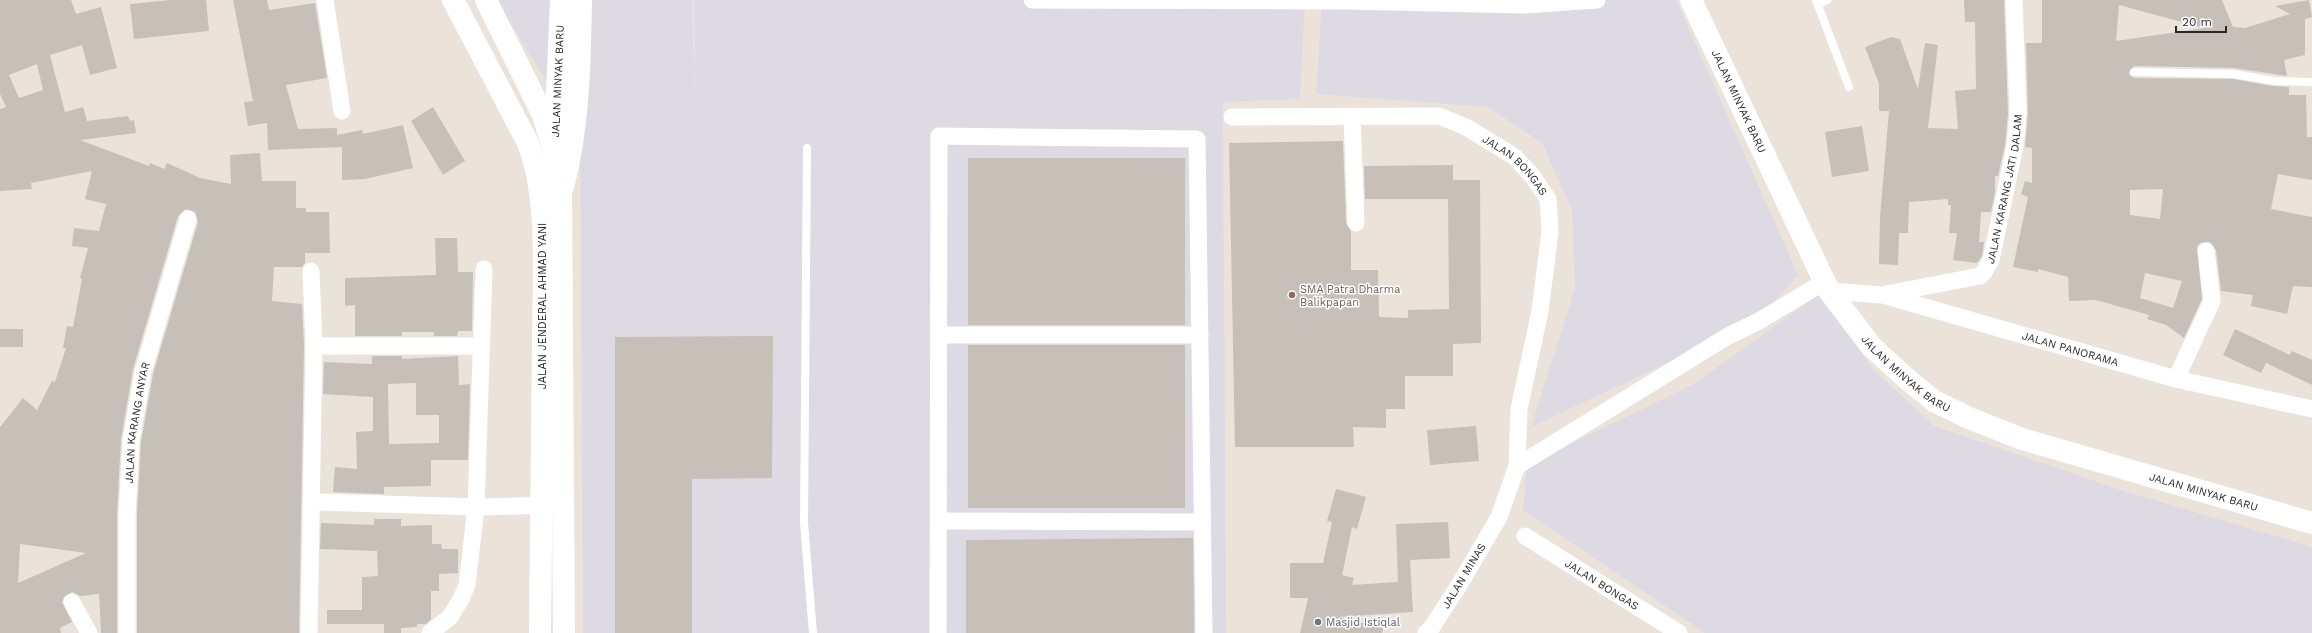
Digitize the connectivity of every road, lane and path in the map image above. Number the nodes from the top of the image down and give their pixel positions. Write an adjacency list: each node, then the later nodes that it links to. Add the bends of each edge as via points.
1 (325, 0): 15 (street)
2 (453, 0): 20 (main road, JALAN JENDERAL AHMAD YANI, via 522,129 533,153)
3 (486, 0): 19 (main road, JALAN JENDERAL AHMAD YANI, via 543,115)
4 (561, 0): 19 (main road, JALAN MINYAK BARU)
5 (581, 0): 21 (main road, via 580,74 576,120)
6 (1032, 0): 7 (street, via 1345,1 1524,5)
7 (1597, 0)
8 (1690, 0): 27 (main road, JALAN MINYAK BARU)
9 (1827, 0): 11 (lane)
10 (2014, 0): 28 (street, JALAN KARANG JATI DALAM, via 2018,113 2015,146 1991,260 1980,276)
11 (1817, 2): 14 (lane)
12 (2134, 72): 13 (lane, via 2234,74 2274,81)
13 (2312, 82)
14 (1849, 87)
15 (342, 111)
16 (1352, 116): 17 (street, JALAN BONGAS); 23 (street); 37 (street, JALAN BONGAS, via 1439,116 1466,127 1515,157 1548,199 1550,232 1540,311 1519,409)
17 (1232, 117)
18 (807, 148): 54 (lane, via 804,523)
19 (554, 152): 20 (main road, JALAN MINYAK BARU); 21 (main road, JALAN JENDERAL AHMAD YANI)
20 (539, 184): 35 (main road, JALAN JENDERAL AHMAD YANI, via 542,229)
21 (561, 194): 36 (main road, JALAN JENDERAL AHMAD YANI)
22 (188, 218): 49 (street, JALAN KARANG ANYAR, via 143,372 131,441 127,508)
23 (1356, 223)
24 (2206, 251): 33 (street, via 2212,301)
25 (484, 269): 32 (street)
26 (311, 271): 50 (street, via 314,346)
27 (1827, 286): 28 (street, JALAN PANORAMA); 37 (street, via 1728,336); 45 (main road, JALAN MINYAK BARU, via 1872,346 1934,401 2022,439)
28 (1883, 295): 33 (street, JALAN PANORAMA)
29 (939, 335): 30 (street); 30 (street, via 939,136 1197,139); 43 (street)
30 (1200, 335): 44 (street)
31 (324, 346): 32 (street)
32 (481, 346): 41 (street)
33 (2176, 379): 34 (street, JALAN PANORAMA)
34 (2312, 408)
35 (542, 442): 36 (main road); 40 (main road, JALAN JENDERAL AHMAD YANI)
36 (563, 442): 39 (main road, JALAN JENDERAL AHMAD YANI)
37 (1517, 466): 42 (street, JALAN BONGAS)
38 (320, 502): 41 (street)
39 (564, 504): 40 (street); 53 (main road, JALAN JENDERAL AHMAD YANI)
40 (541, 505): 41 (street); 52 (main road, JALAN JENDERAL AHMAD YANI)
41 (481, 506): 51 (street, via 462,599 450,616)
42 (1499, 517): 57 (street, JALAN MINAS, via 1462,582)
43 (939, 521): 44 (street); 55 (street)
44 (1202, 522): 56 (street)
45 (2312, 523)
46 (1525, 536): 58 (street, JALAN BONGAS)
47 (72, 602): 48 (street)
48 (89, 633)
49 (127, 633)
50 (309, 633)
51 (430, 633)
52 (540, 633)
53 (564, 633)
54 (813, 633)
55 (938, 633)
56 (1204, 633)
57 (1426, 633)
58 (1679, 633)

